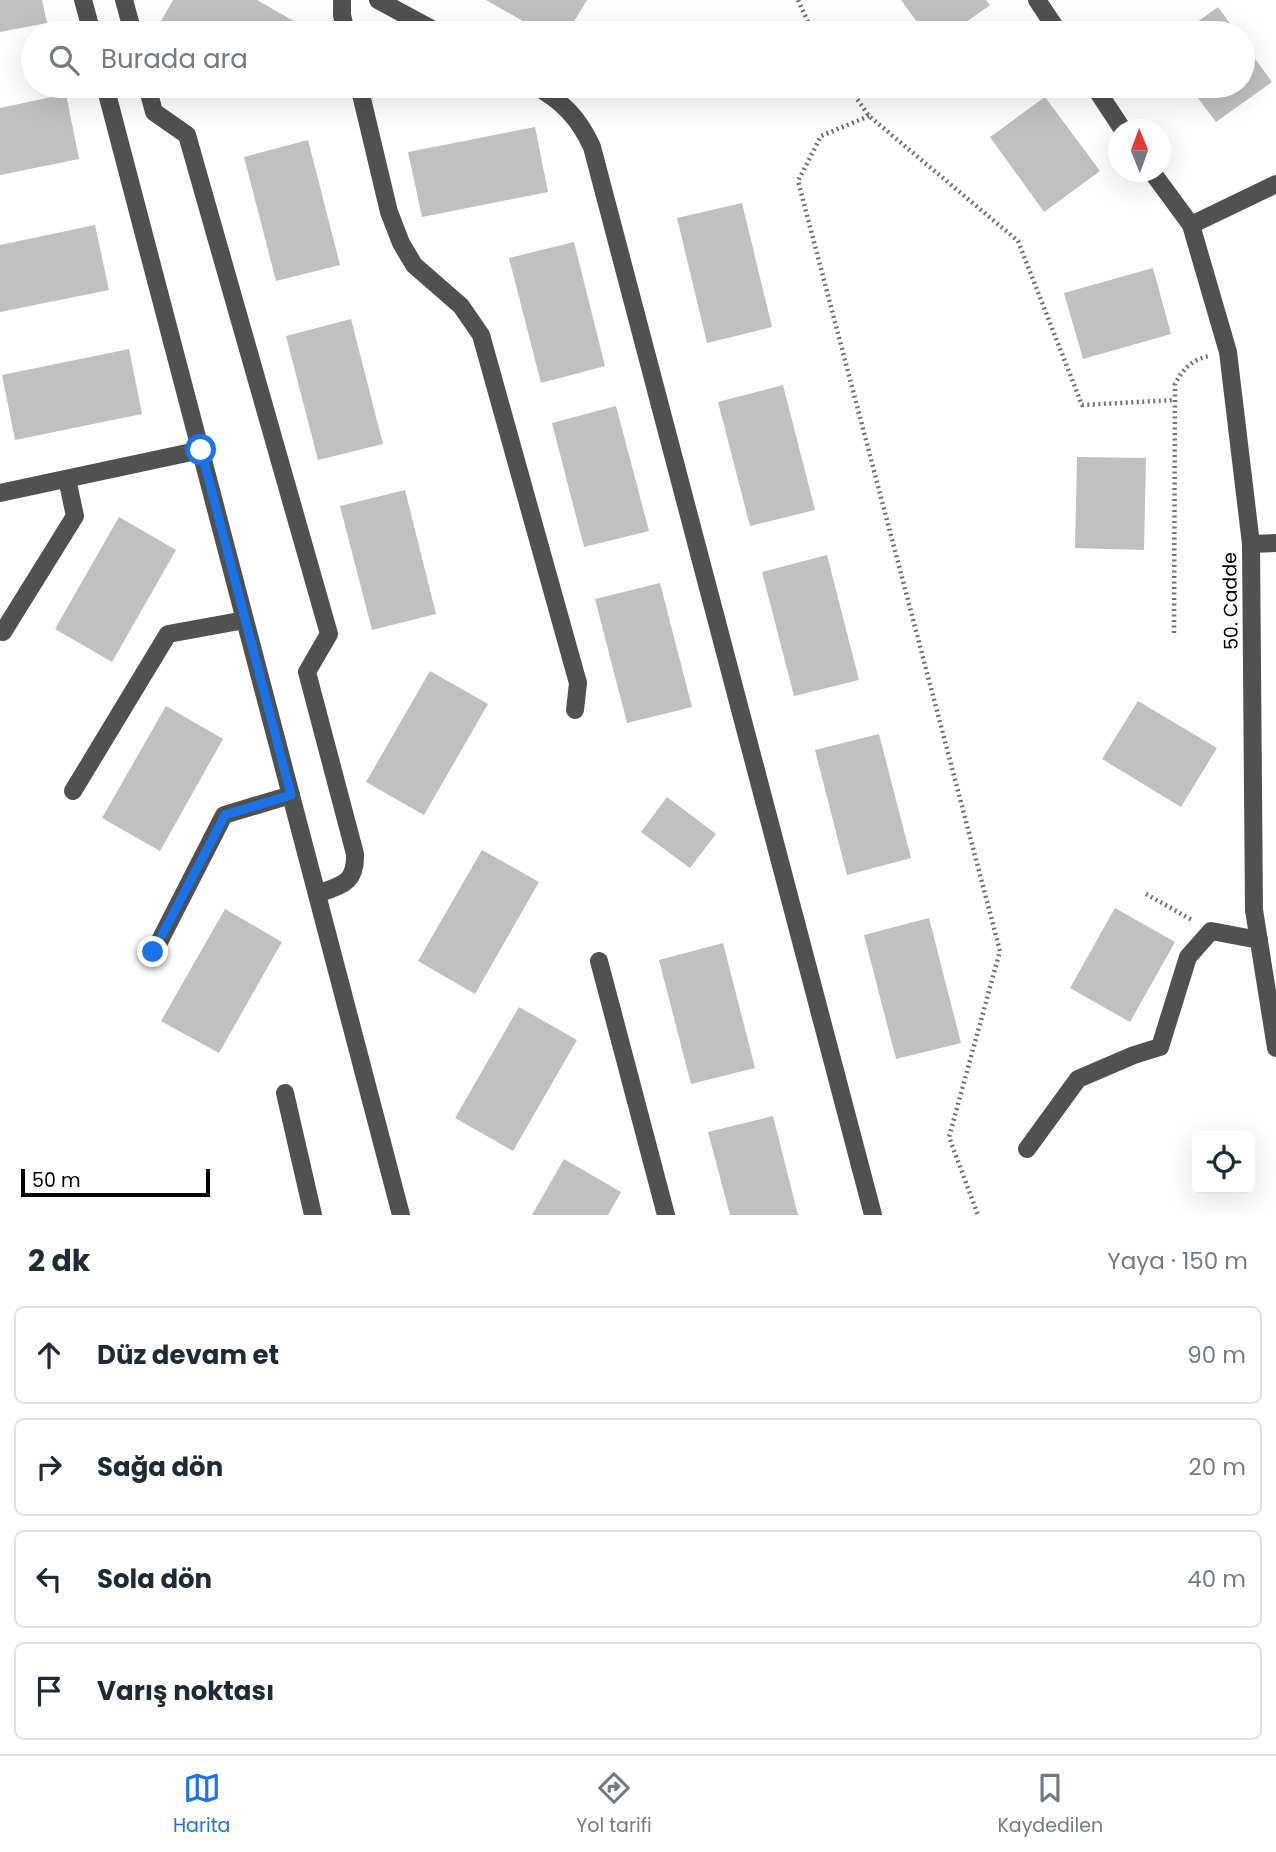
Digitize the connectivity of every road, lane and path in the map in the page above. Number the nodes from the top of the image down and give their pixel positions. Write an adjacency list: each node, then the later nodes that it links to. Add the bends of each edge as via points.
1 (83, 0): 7 (street)
2 (124, 0): 8 (street)
3 (342, 0): 9 (street)
4 (378, 0): 10 (street)
5 (798, 0): 11 (path)
6 (1037, 0): 12 (street)
7 (89, 21)
8 (130, 21)
9 (343, 21)
10 (417, 21)
11 (808, 21)
12 (1051, 21)
13 (108, 98): 26 (street)
14 (150, 98): 37 (street, via 154,111 187,135 329,634 307,672 355,868 349,880)
15 (362, 98): 34 (street, via 389,212 401,243 414,265 461,306 481,335 578,683)
16 (554, 98): 49 (street, via 569,108 592,147)
17 (856, 98): 19 (path)
18 (1102, 98): 20 (street)
19 (869, 116): 25 (path, via 1018,241 1082,405); 50 (path, via 821,136 798,181 1000,951 949,1137)
20 (1116, 119)
21 (1159, 182): 23 (street, 50. Cadde)
22 (1276, 184): 23 (street)
23 (1191, 225): 24 (street, 50. Cadde)
24 (1228, 352): 25 (path, via 1203,357 1183,368 1175,384); 30 (street, 50. Cadde)
25 (1175, 400): 33 (path)
26 (201, 450): 27 (street); 31 (street)
27 (67, 479): 28 (street); 32 (street, via 75,516)
28 (0, 493)
29 (1276, 543): 30 (street)
30 (1251, 544): 40 (street, 50. Cadde, via 1254,910)
31 (245, 620): 35 (street, via 168,634); 36 (street)
32 (3, 632)
33 (1174, 633)
34 (575, 710)
35 (73, 791)
36 (291, 795): 37 (street); 41 (street, via 225,815)
37 (317, 894): 46 (street)
38 (1146, 894): 39 (path)
39 (1211, 931): 40 (street); 45 (street, via 1188,957 1160,1047 1078,1079)
40 (1259, 940): 43 (street, 50. Cadde)
41 (153, 952)
42 (599, 961): 48 (street)
43 (1276, 1048)
44 (285, 1093): 47 (street)
45 (1027, 1149)
46 (396, 1214)
47 (313, 1215)
48 (666, 1215)
49 (873, 1215)
50 (978, 1215)

